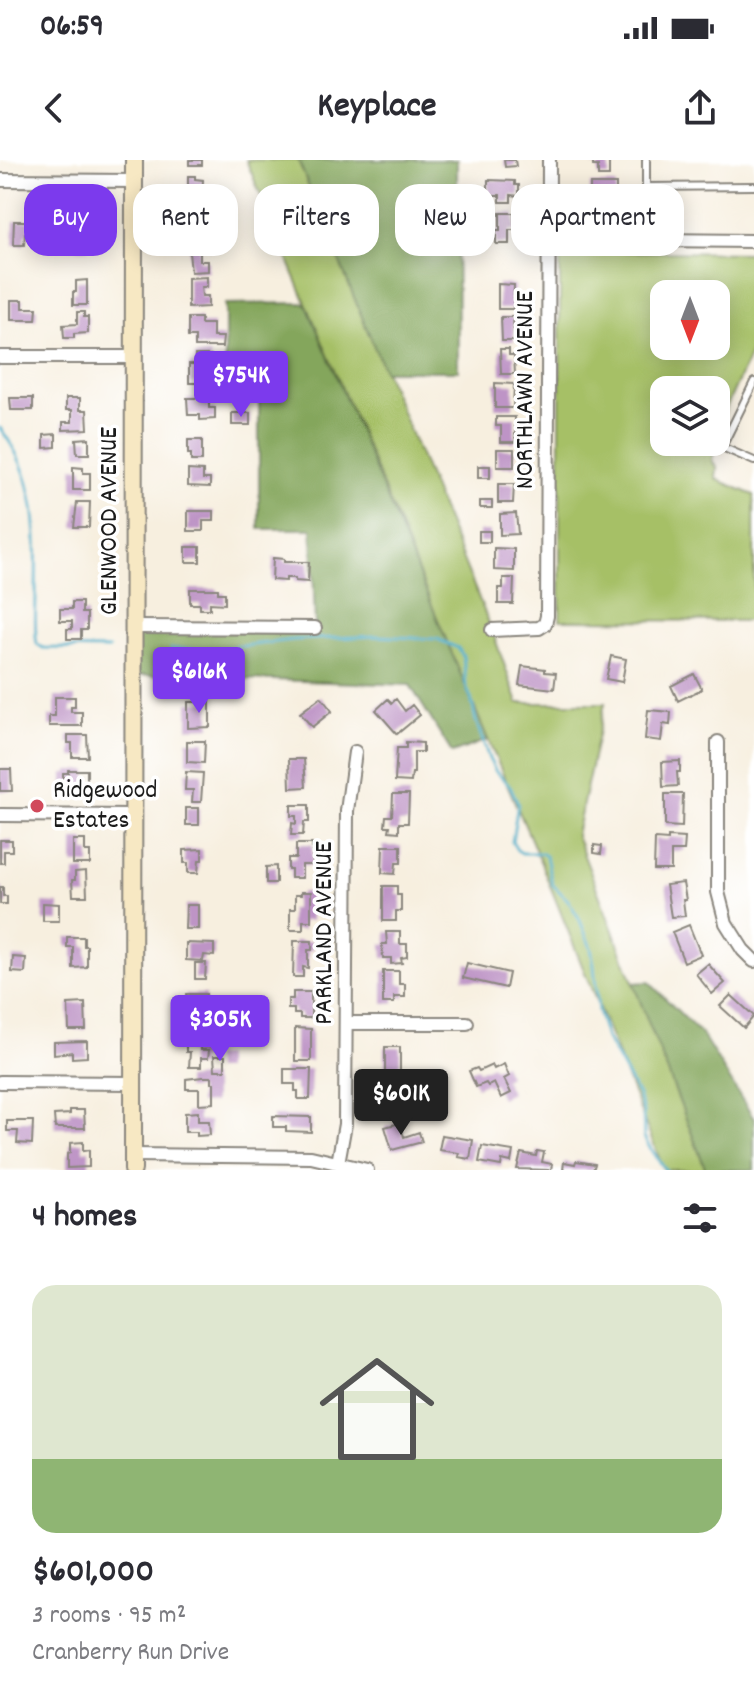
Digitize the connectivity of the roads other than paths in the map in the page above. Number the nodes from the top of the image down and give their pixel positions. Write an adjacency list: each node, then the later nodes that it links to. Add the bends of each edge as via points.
1 (134, 160): 5 (street, GLENWOOD AVENUE)
2 (549, 160): 6 (street, NORTHLAWN AVENUE)
3 (646, 160): 7 (lane)
4 (0, 180): 5 (street)
5 (134, 181): 14 (street, GLENWOOD AVENUE)
6 (549, 184)
7 (646, 184)
8 (754, 186): 9 (lane)
9 (684, 187)
10 (684, 240): 11 (street)
11 (754, 241)
12 (549, 256): 19 (street, NORTHLAWN AVENUE, via 546,620 539,628)
13 (0, 357): 14 (street)
14 (134, 357): 17 (street, GLENWOOD AVENUE)
15 (754, 382): 16 (lane, via 722,447)
16 (754, 461)
17 (133, 627): 18 (street); 23 (street, GLENWOOD AVENUE)
18 (315, 628)
19 (492, 630)
20 (718, 742): 24 (street, via 718,892 726,923)
21 (355, 752): 25 (street, PARKLAND AVENUE, via 347,811)
22 (0, 815): 23 (street)
23 (133, 816): 28 (street, GLENWOOD AVENUE)
24 (754, 961)
25 (346, 1023): 26 (street); 30 (street, PARKLAND AVENUE, via 345,1124)
26 (467, 1023)
27 (0, 1082): 28 (street)
28 (133, 1083): 29 (street, GLENWOOD AVENUE)
29 (133, 1163): 30 (street, via 311,1157)
30 (338, 1163): 31 (street)
31 (367, 1170)

